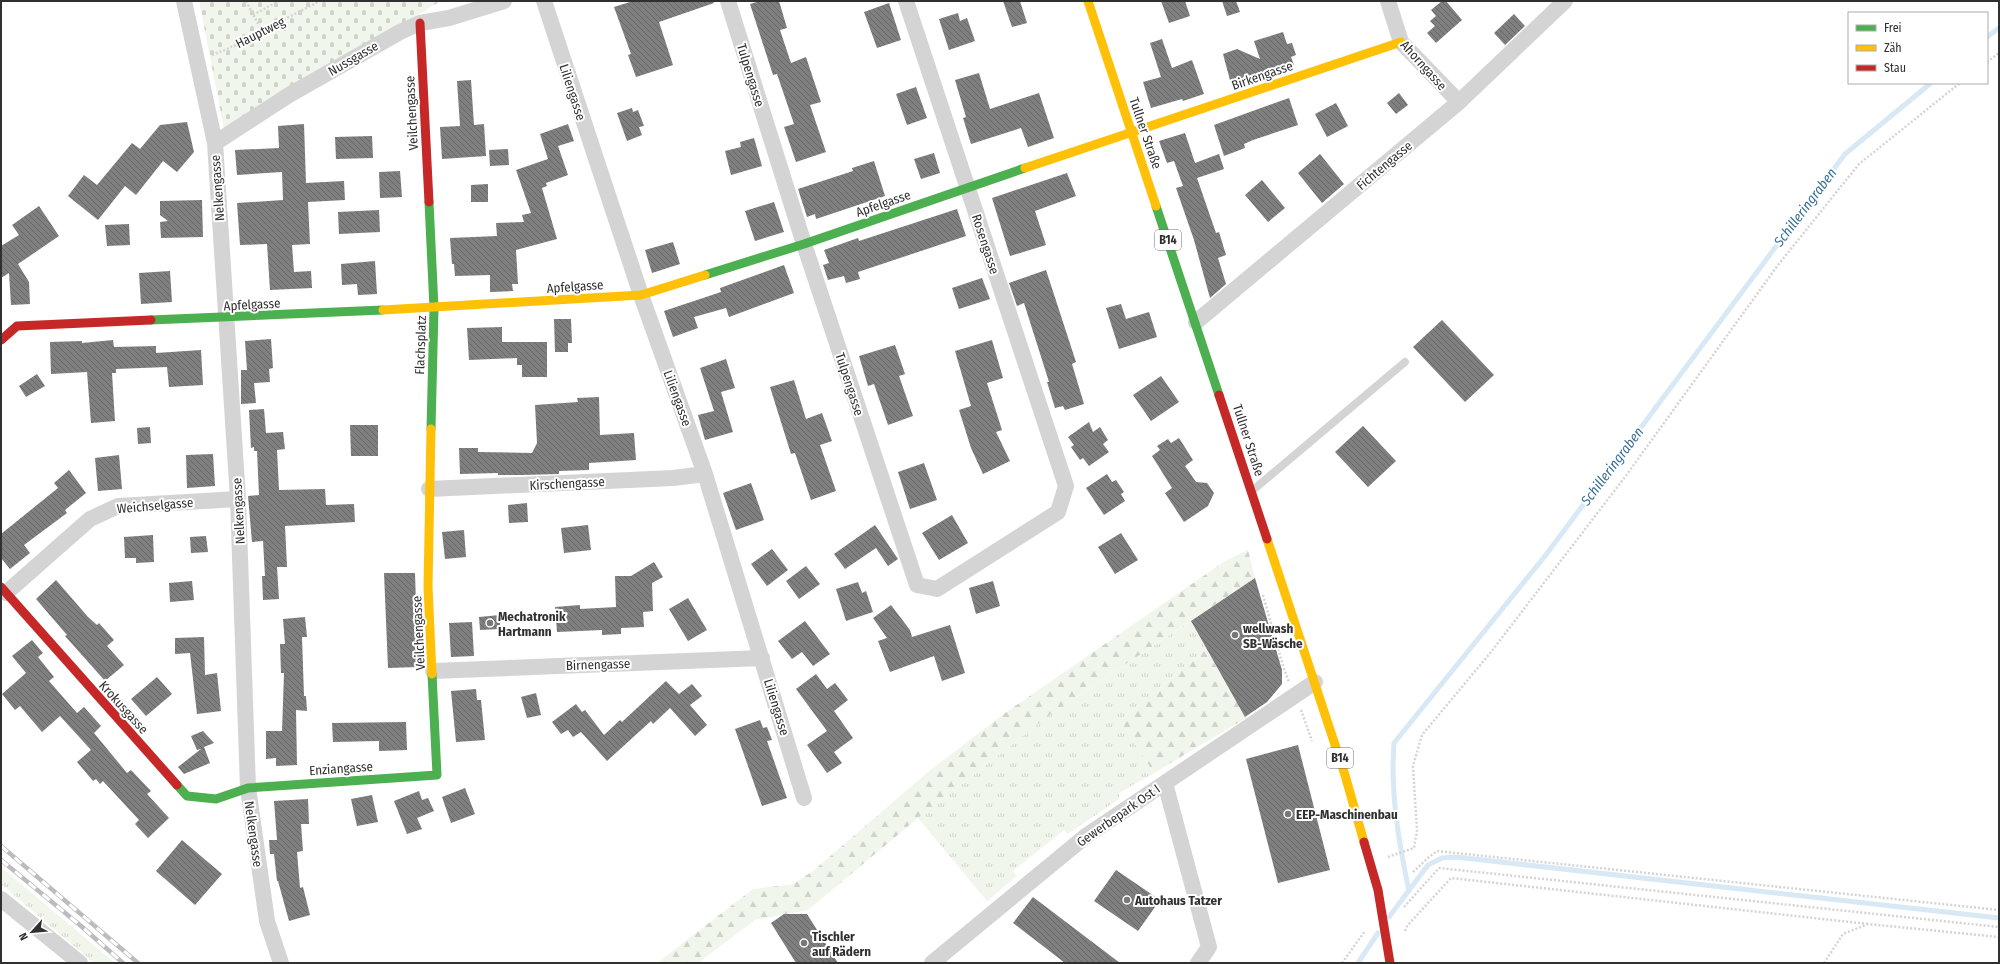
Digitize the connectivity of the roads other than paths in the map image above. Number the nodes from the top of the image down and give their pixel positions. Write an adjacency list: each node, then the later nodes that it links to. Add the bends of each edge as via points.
1 (184, 1): 13 (street, Nelkengasse)
2 (504, 1): 9 (street, Nussgasse, via 449,18)
3 (544, 1): 17 (street, Liliengasse)
4 (728, 1): 16 (street, Tulpengasse)
5 (906, 1): 14 (street, Rosengasse)
6 (1088, 1): 12 (street, Tullner Straße / B14)
7 (1388, 1): 10 (street, Ahorngasse)
8 (1565, 1): 11 (street, Fichtengasse)
9 (420, 22): 13 (street, Nussgasse, via 290,95); 15 (street, Veilchengasse)
10 (1401, 42): 11 (street, Ahorngasse); 12 (street, Birkengasse)
11 (1459, 102): 20 (street, Fichtengasse)
12 (1132, 133): 14 (street, Apfelgasse); 20 (street, Tullner Straße / B14)
13 (214, 143): 19 (street, Nelkengasse)
14 (968, 187): 16 (street, Apfelgasse); 24 (street, Rosengasse)
15 (428, 202): 18 (street, Flachsplatz)
16 (804, 244): 17 (street, Apfelgasse); 24 (street, Tulpengasse, via 917,584 937,589 1058,512)
17 (640, 295): 18 (street, Apfelgasse); 23 (street, Liliengasse)
18 (434, 308): 19 (street, Apfelgasse); 25 (street, Flachsplatz)
19 (225, 318): 21 (street, Apfelgasse, via 17,326); 27 (street, Nelkengasse)
20 (1196, 322): 26 (street, Tullner Straße / B14)
21 (1, 340)
22 (1405, 362): 26 (lane)
23 (705, 474): 25 (street, Kirschengasse, via 673,478); 29 (street, Liliengasse)
24 (1066, 486)
25 (429, 489): 30 (street, Veilchengasse, via 428,587)
26 (1252, 491): 31 (street, Tullner Straße / B14)
27 (238, 498): 28 (street, Weichselgasse, via 118,506 90,519); 34 (street, Nelkengasse)
28 (3, 590): 34 (street, Krokusgasse, via 187,796 216,799)
29 (762, 658): 30 (street, Birnengasse); 35 (street, Liliengasse)
30 (433, 672): 32 (street, Veilchengasse)
31 (1315, 682): 33 (street, Gewerbepark Ost I); 41 (street, Tullner Straße / B14, via 1371,863)
32 (437, 775): 34 (street, Enziangasse)
33 (1165, 783): 39 (street, Gewerbepark Ost I, via 1086,836); 40 (street, via 1209,947)
34 (248, 788): 38 (street, Nelkengasse, via 267,921)
35 (804, 798)
36 (1, 899): 37 (street)
37 (80, 963)
38 (281, 963)
39 (932, 963)
40 (1198, 963)
41 (1390, 963)

